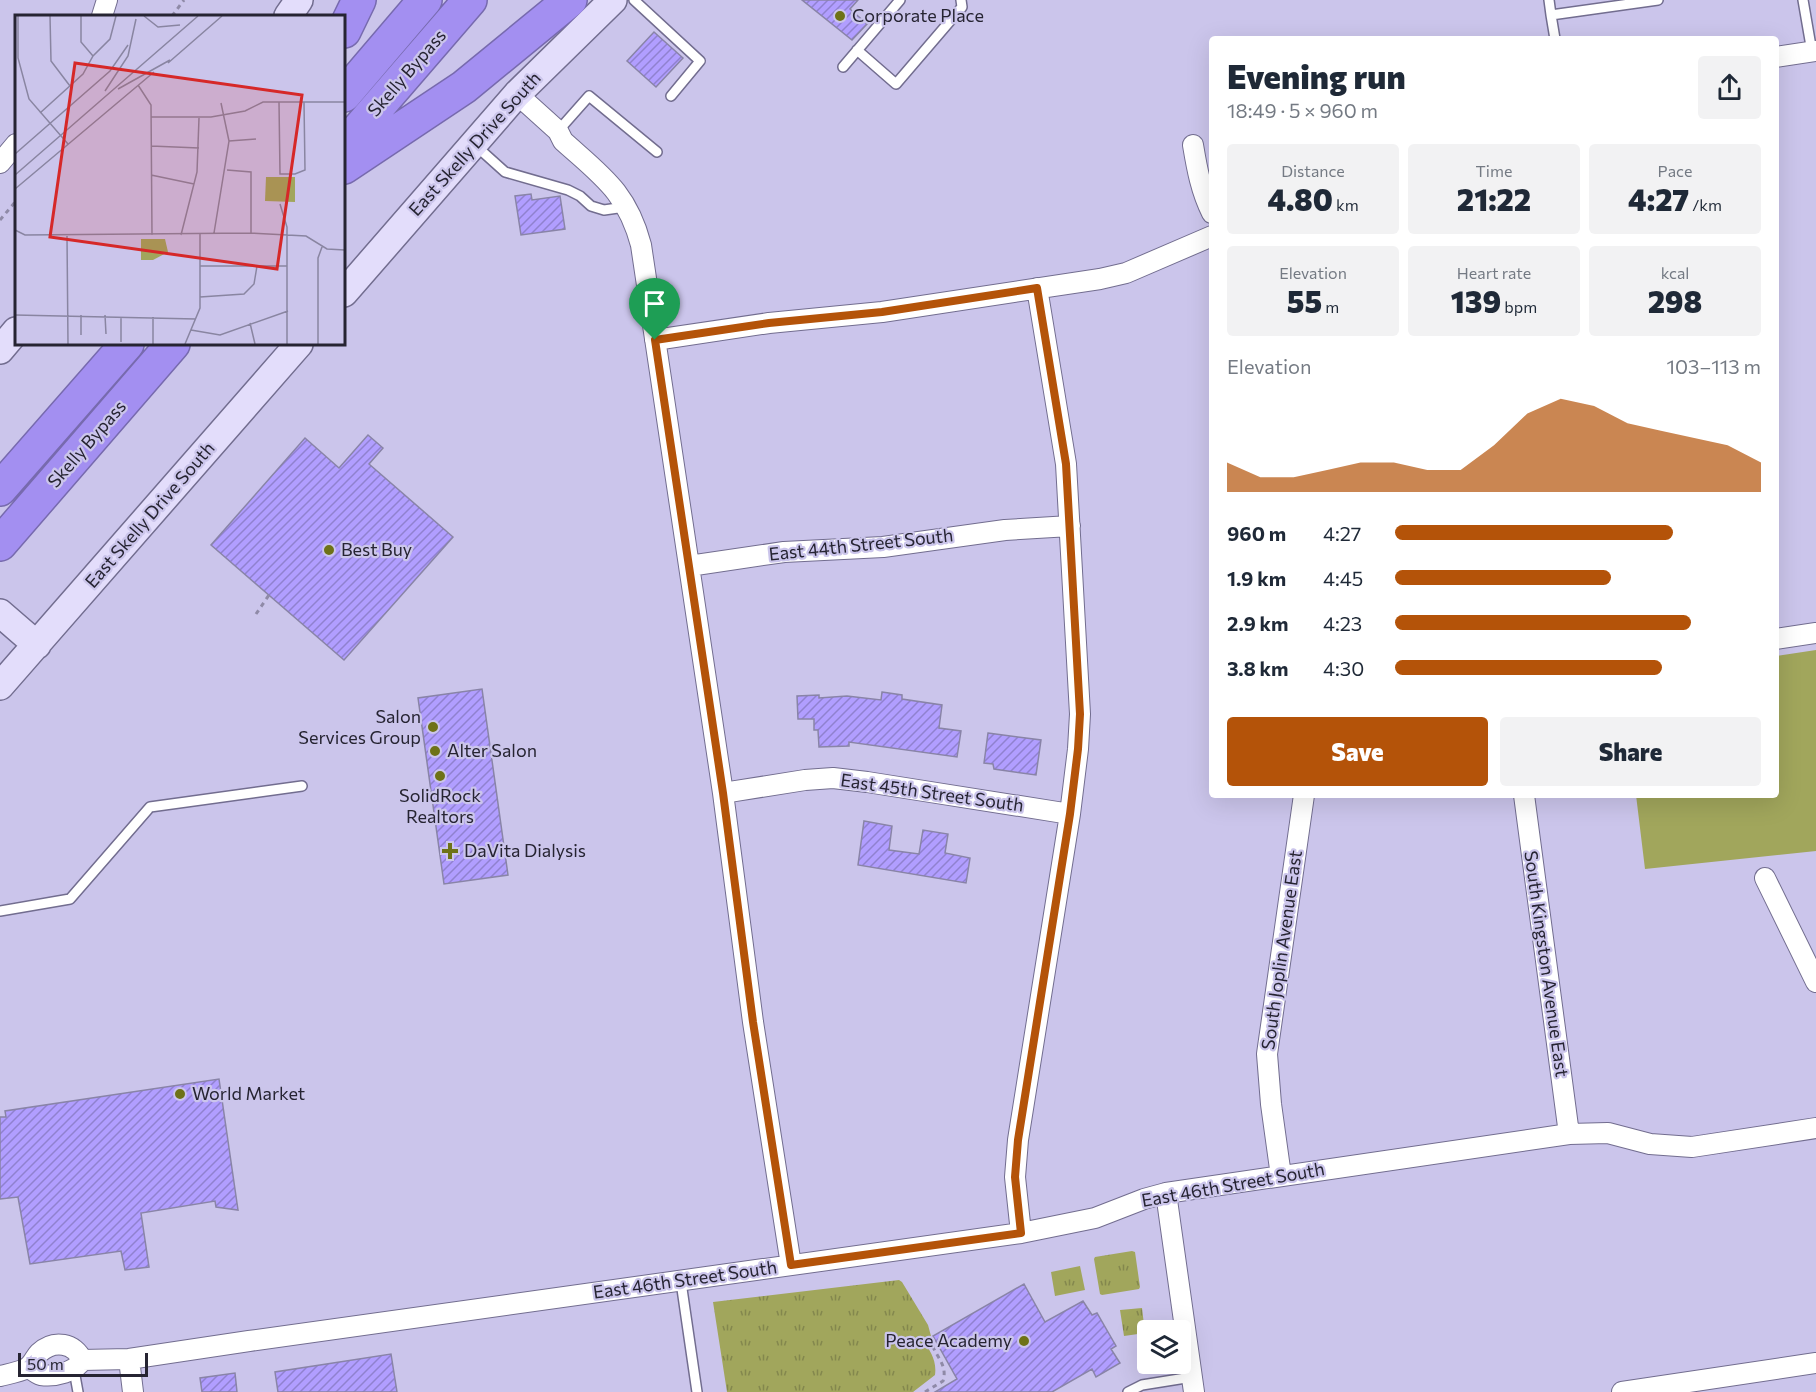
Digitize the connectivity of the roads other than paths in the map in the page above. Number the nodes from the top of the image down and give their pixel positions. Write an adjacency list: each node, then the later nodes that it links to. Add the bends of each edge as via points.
1 (107, 0): 14 (street)
2 (299, 0): 15 (main road)
3 (359, 0): 17 (highway)
4 (425, 0): 23 (highway, Skelly Bypass)
5 (470, 0): 29 (highway, Skelly Bypass)
6 (570, 0): 33 (highway, via 464,87)
7 (613, 0): 24 (main road, East Skelly Drive South)
8 (634, 0): 25 (lane, via 700,61)
9 (900, 0): 19 (lane)
10 (961, 0): 19 (lane, via 962,7 896,84)
11 (1549, 0): 16 (lane)
12 (1658, 0): 16 (lane)
13 (1803, 0): 20 (lane)
14 (102, 15)
15 (289, 15)
16 (1551, 15): 18 (lane)
17 (345, 29)
18 (1555, 36)
19 (857, 50): 22 (lane)
20 (1814, 52): 21 (street)
21 (1779, 57)
22 (843, 67)
23 (345, 94)
24 (517, 94): 26 (street); 27 (main road, East Skelly Drive South)
25 (671, 96)
26 (558, 131): 31 (lane, via 589,96); 34 (street, via 563,141 602,176)
27 (474, 143): 34 (lane, via 505,172 568,190 604,210); 38 (main road, East Skelly Drive South)
28 (15, 145): 32 (street)
29 (345, 145)
30 (1193, 145): 35 (street)
31 (657, 152)
32 (0, 163)
33 (345, 166)
34 (628, 207): 40 (street, via 641,245)
35 (1209, 207)
36 (1209, 237): 37 (street, via 1126,273)
37 (1037, 288): 40 (street); 46 (street, via 1066,464)
38 (345, 292)
39 (15, 332): 44 (main road)
40 (655, 340): 48 (street)
41 (126, 345): 45 (highway, Skelly Bypass)
42 (172, 345): 47 (highway, Skelly Bypass)
43 (298, 345): 52 (main road, East Skelly Drive South)
44 (0, 350)
45 (0, 489)
46 (1070, 526): 48 (street, East 44th Street South, via 784,552); 58 (street, via 1080,714)
47 (8, 534)
48 (689, 566): 55 (street)
49 (0, 613): 52 (main road)
50 (1816, 633): 51 (street)
51 (1779, 639)
52 (37, 645): 53 (main road, East Skelly Drive South)
53 (0, 686)
54 (302, 786): 60 (lane, via 150,807 70,899)
55 (723, 793): 58 (street, East 45th Street South, via 833,778); 67 (street)
56 (1304, 798): 64 (street, South Joplin Avenue East, via 1267,1054)
57 (1524, 798): 63 (street, South Kingston Avenue East)
58 (1070, 814): 66 (street, via 1018,1140 1015,1177)
59 (1765, 878): 61 (street)
60 (0, 911)
61 (1816, 982)
62 (1816, 1128): 63 (street, East 46th Street South, via 1692,1147 1650,1144 1608,1132)
63 (1569, 1134): 64 (street, East 46th Street South)
64 (1281, 1176): 65 (street, East 46th Street South)
65 (1166, 1193): 66 (street, East 46th Street South, via 1095,1218); 74 (street)
66 (1021, 1233): 67 (street, East 46th Street South)
67 (791, 1265): 68 (street, East 46th Street South)
68 (681, 1282): 69 (street, East 46th Street South); 79 (lane)
69 (129, 1359): 71 (street, East 46th Street South); 78 (street)
70 (1816, 1363): 76 (street)
71 (78, 1365): 72 (street, East 46th Street South, via 40,1375); 72 (street, East 46th Street South, via 79,1353 73,1347 56,1344 39,1353); 77 (lane)
72 (28, 1367): 73 (street, East 46th Street South)
73 (0, 1376)
74 (1193, 1385): 75 (lane)
75 (1139, 1389): 80 (lane)
76 (1655, 1390): 81 (street)
77 (78, 1392)
78 (134, 1392)
79 (697, 1392)
80 (1128, 1392)
81 (1622, 1392)

